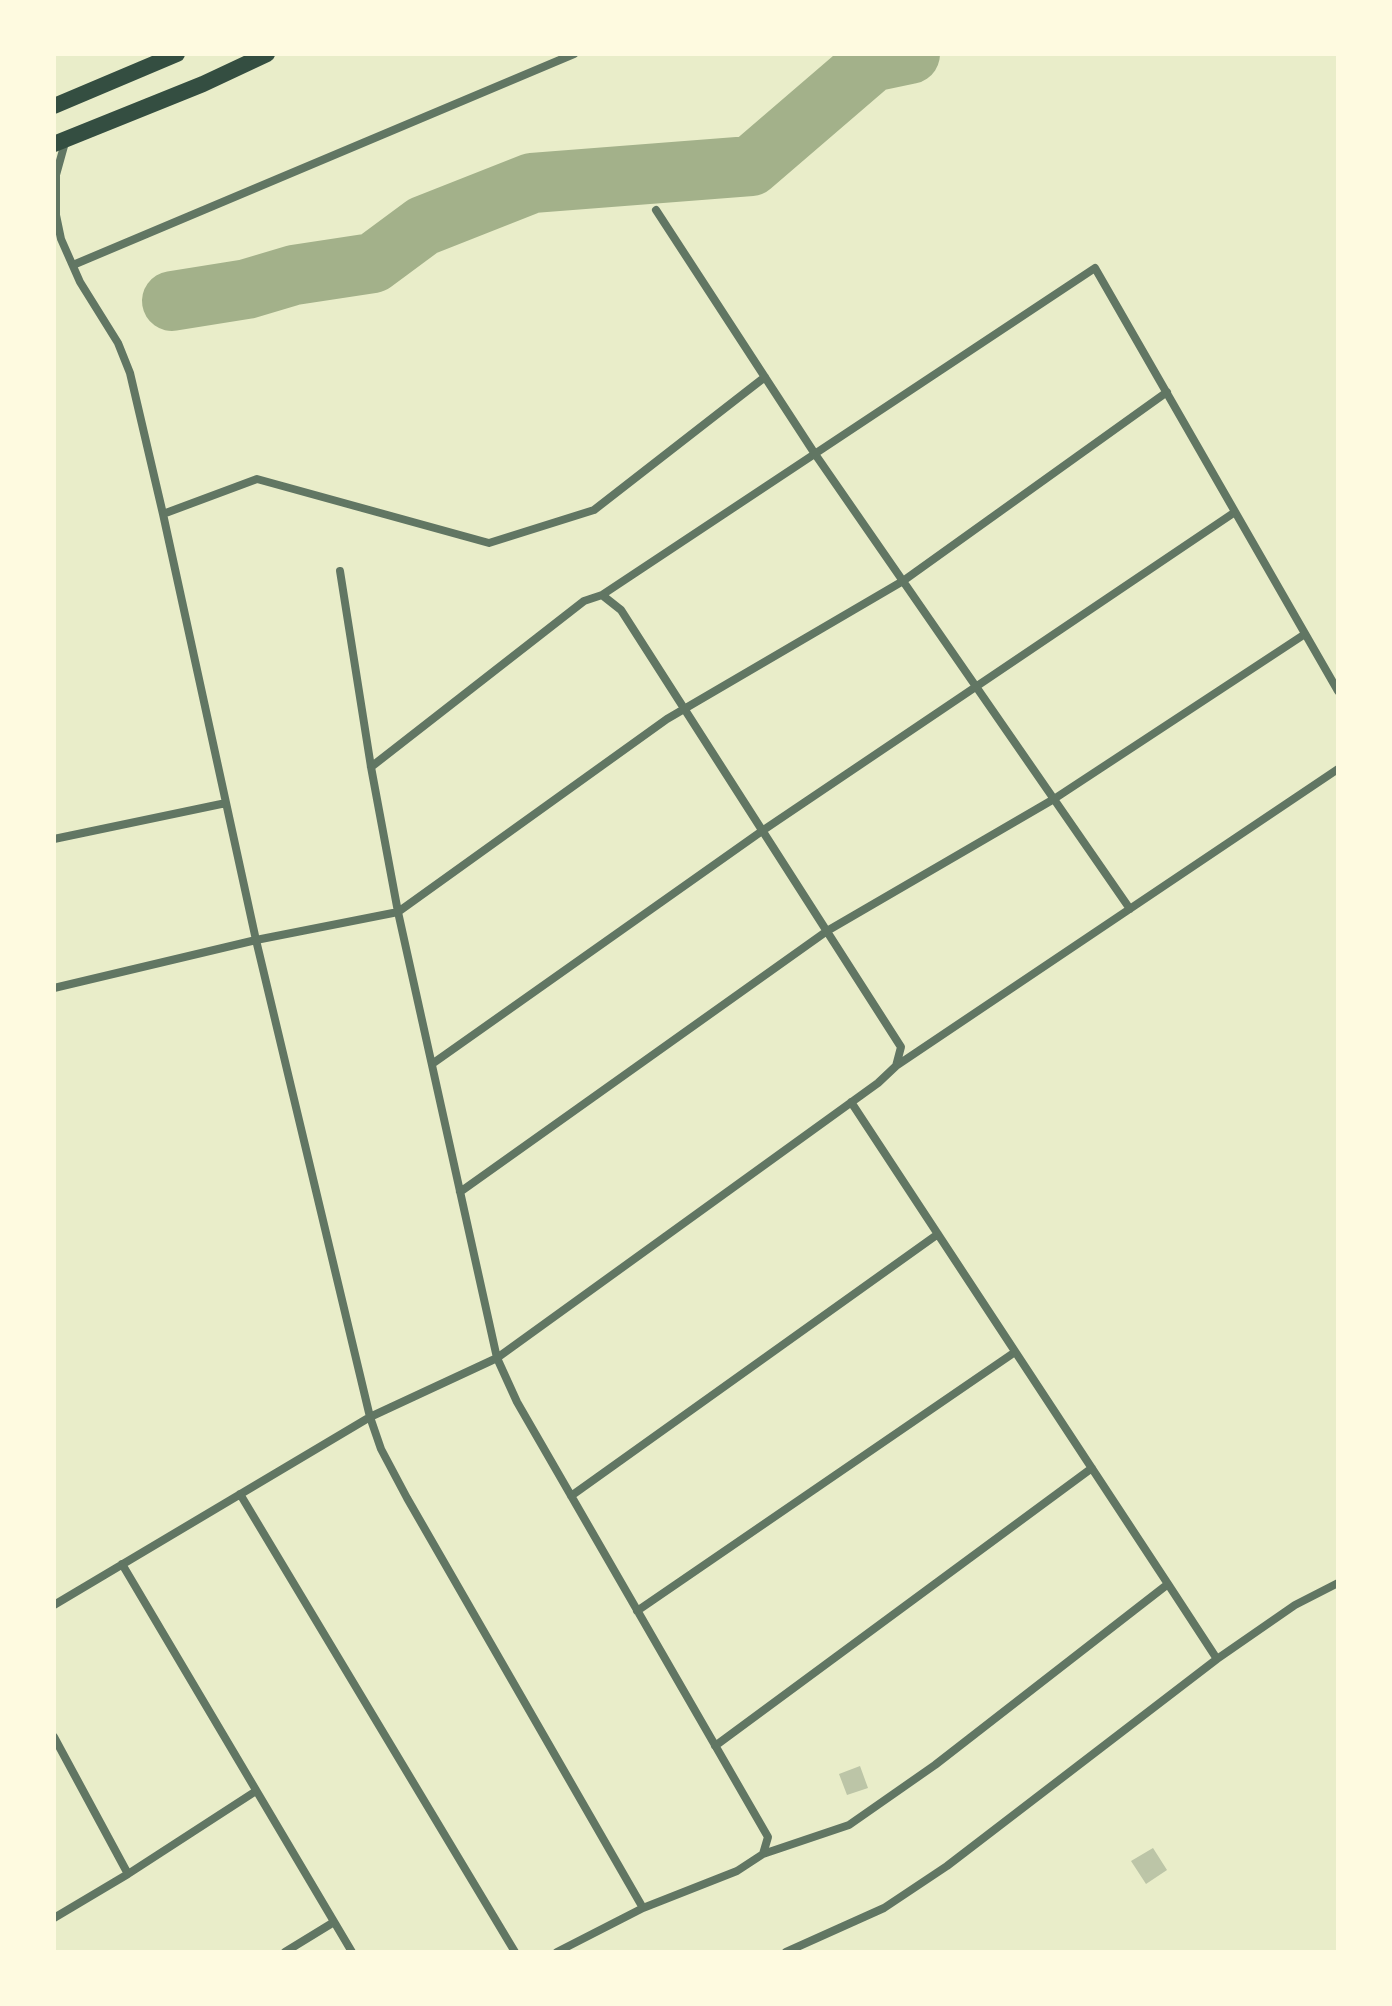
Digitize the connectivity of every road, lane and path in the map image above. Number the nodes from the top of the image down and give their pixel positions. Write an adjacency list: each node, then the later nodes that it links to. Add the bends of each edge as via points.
1 (177, 54): 4 (main road)
2 (267, 54): 5 (main road)
3 (574, 54): 7 (street)
4 (54, 106)
5 (60, 142): 7 (street, via 56,215)
6 (656, 210): 8 (street)
7 (73, 265): 12 (street, via 130,373)
8 (765, 377): 10 (street); 12 (street, via 594,510 489,543 257,479)
9 (1167, 392): 10 (street, via 1095,268); 11 (street); 14 (street)
10 (815, 454): 14 (street); 15 (street)
11 (1235, 512): 16 (street); 17 (street)
12 (163, 514): 23 (street)
13 (340, 571): 20 (street)
14 (903, 581): 17 (street); 19 (street)
15 (602, 595): 19 (street, via 621,610); 20 (street, via 584,601)
16 (1305, 634): 18 (street); 22 (street)
17 (977, 687): 22 (street); 24 (street)
18 (1338, 691)
19 (684, 709): 24 (street); 27 (street)
20 (371, 767): 27 (street)
21 (1338, 769): 26 (street)
22 (1054, 799): 26 (street); 28 (street)
23 (226, 803): 25 (street); 29 (street)
24 (762, 831): 28 (street); 31 (street)
25 (54, 839)
26 (1130, 909): 32 (street)
27 (398, 912): 29 (street); 31 (street)
28 (827, 931): 32 (street, via 901,1047); 34 (street)
29 (256, 940): 30 (street); 38 (street)
30 (54, 988)
31 (432, 1064): 34 (street)
32 (896, 1066): 33 (street)
33 (851, 1102): 35 (street); 37 (street)
34 (460, 1192): 37 (street)
35 (938, 1234): 36 (street); 41 (street)
36 (1015, 1352): 39 (street); 46 (street)
37 (497, 1358): 38 (street); 41 (street)
38 (370, 1417): 40 (street); 54 (street, via 407,1498)
39 (1092, 1468): 44 (street); 49 (street)
40 (240, 1494): 42 (street); 59 (street)
41 (571, 1496): 46 (street)
42 (122, 1564): 45 (street); 51 (street)
43 (1338, 1583): 47 (street, via 1295,1605)
44 (1168, 1584): 47 (street); 52 (street, via 849,1825)
45 (54, 1605)
46 (637, 1611): 49 (street)
47 (1217, 1659): 61 (street, via 947,1866 884,1908)
48 (54, 1737): 50 (street)
49 (715, 1746): 52 (street, via 768,1837)
50 (58, 1756): 53 (street)
51 (256, 1791): 53 (street); 56 (street)
52 (763, 1854): 54 (street, via 737,1871)
53 (128, 1874): 55 (street)
54 (643, 1908): 60 (street)
55 (54, 1918)
56 (334, 1922): 57 (street); 58 (street)
57 (285, 1952)
58 (352, 1952)
59 (515, 1952)
60 (557, 1952)
61 (786, 1952)

